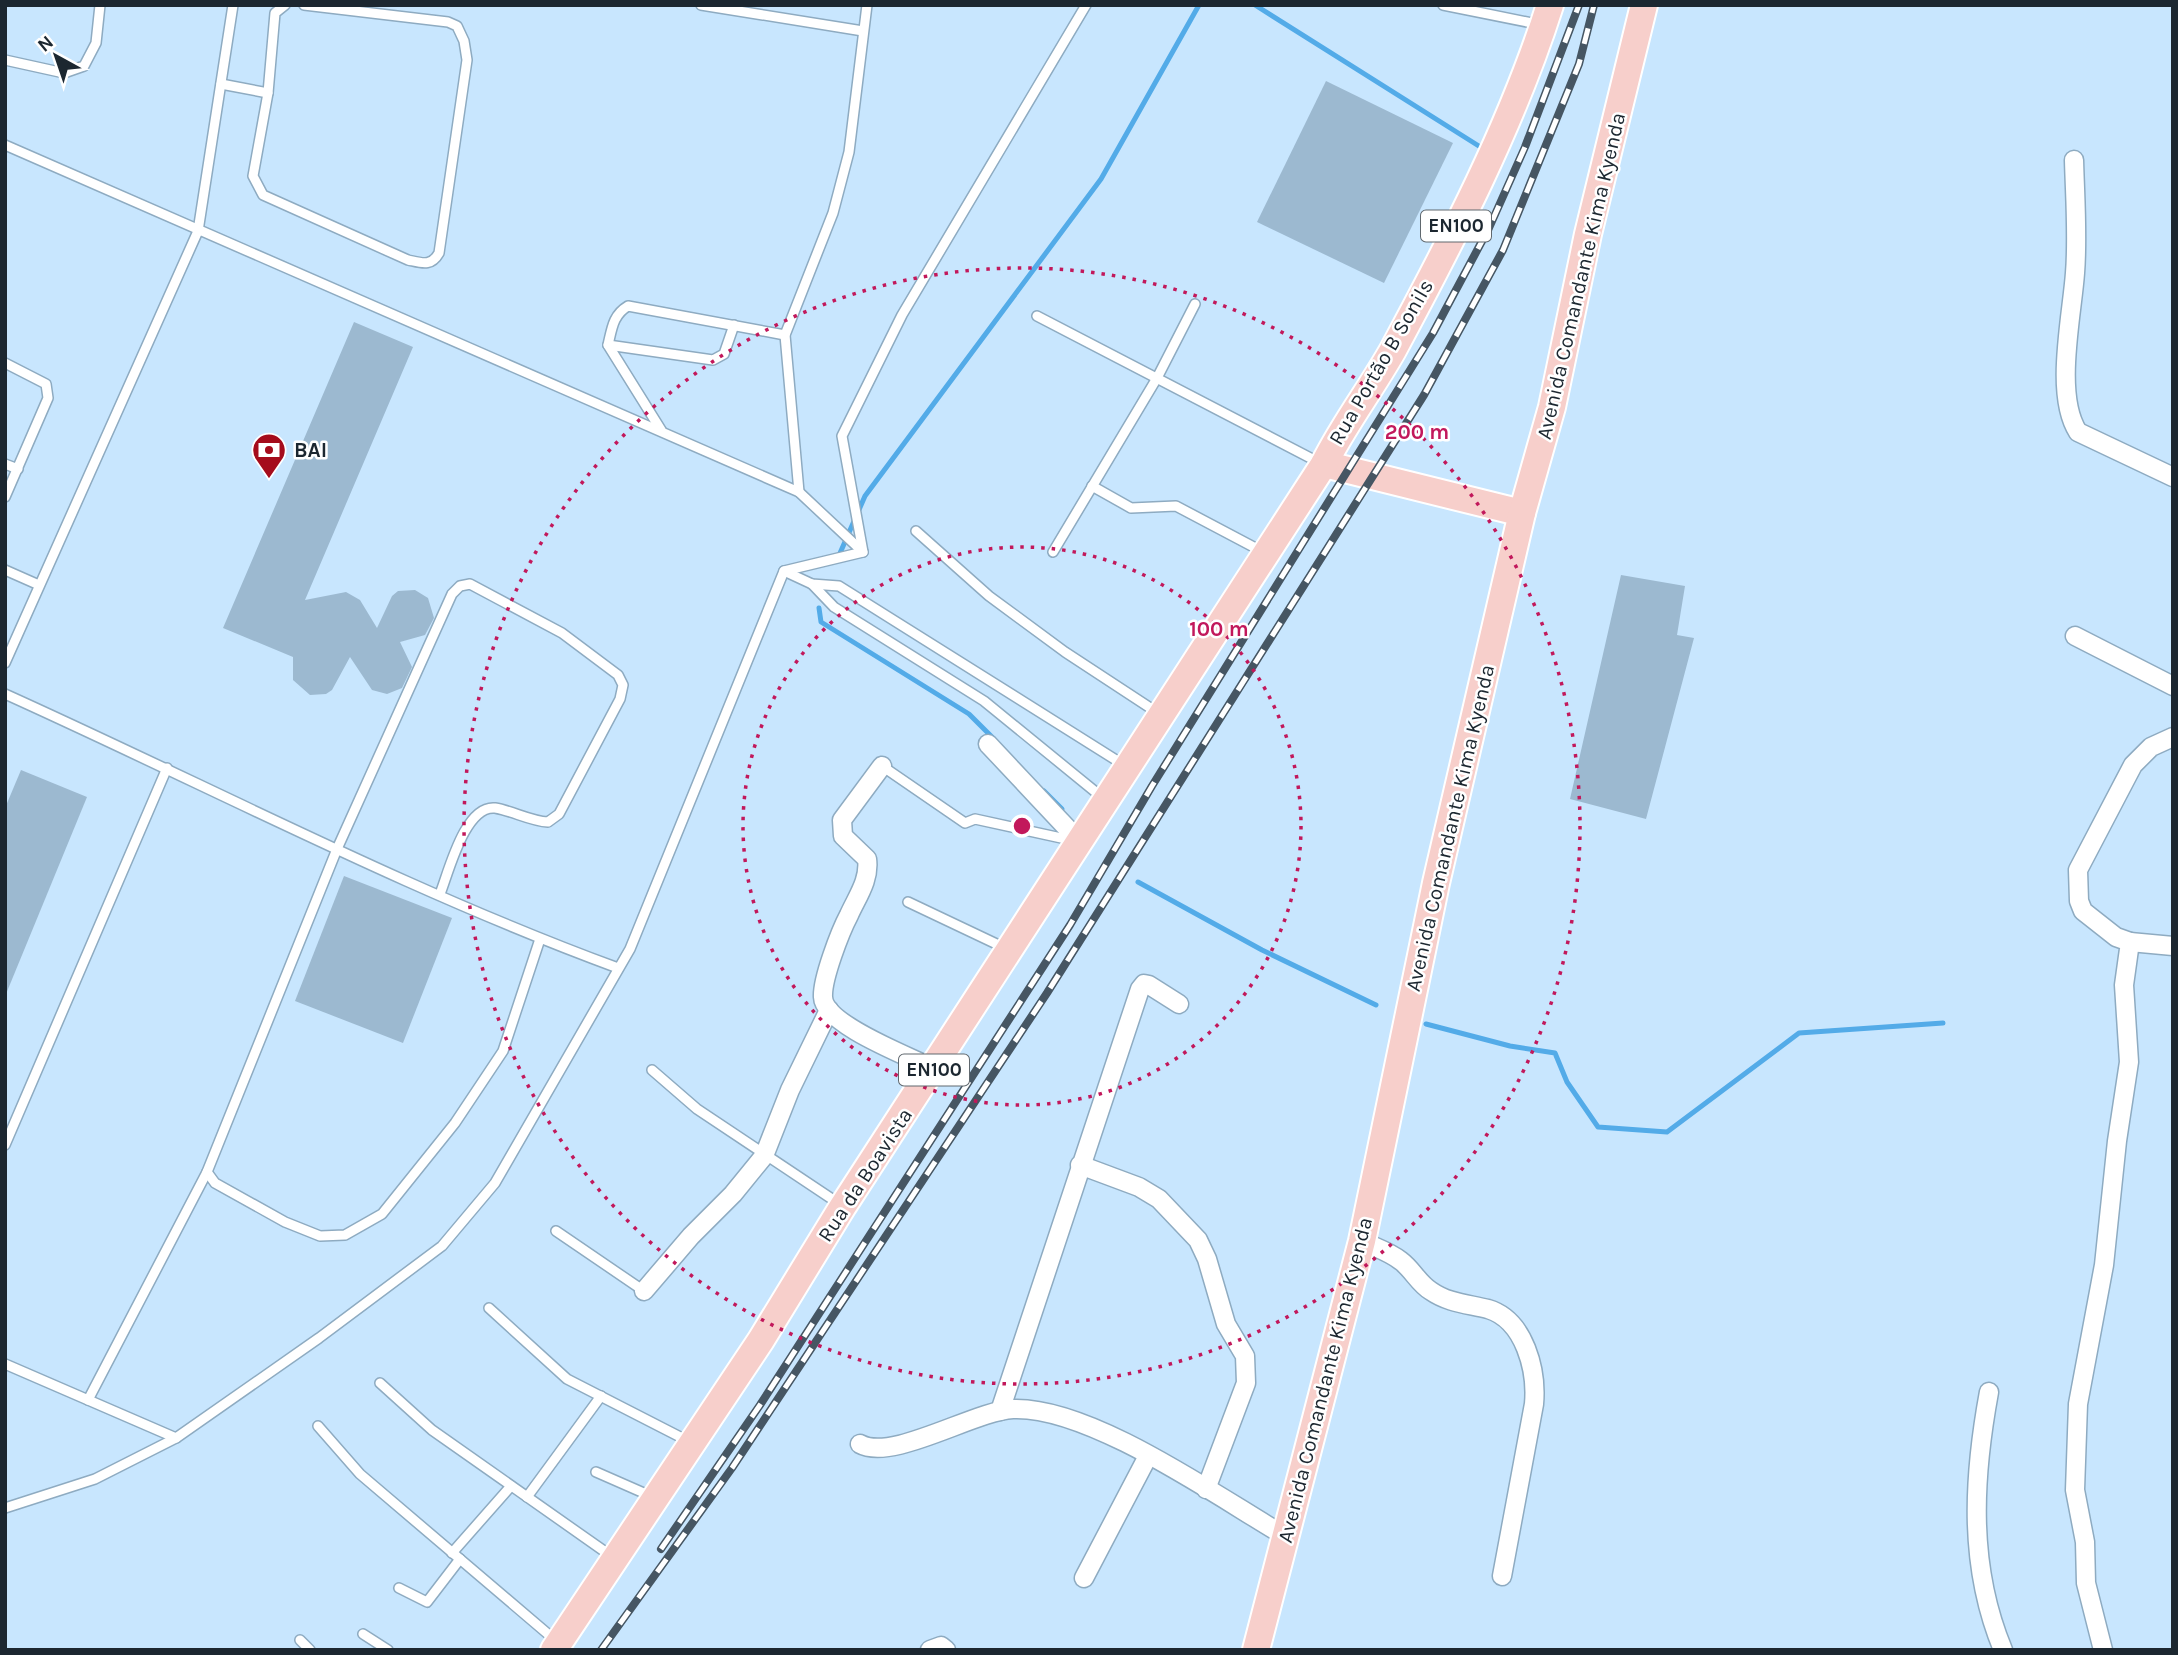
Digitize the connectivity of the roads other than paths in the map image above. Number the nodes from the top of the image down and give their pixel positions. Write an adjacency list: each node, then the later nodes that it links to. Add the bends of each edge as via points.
1 (100, 5): 12 (lane, via 96,43 84,66 64,73)
2 (233, 5): 13 (lane)
3 (285, 5): 14 (lane, via 275,13)
4 (304, 5): 14 (lane, via 457,26 467,60 435,260 426,264 408,260 263,195 253,176)
5 (701, 5): 11 (lane)
6 (867, 5): 11 (lane)
7 (1086, 5): 36 (lane, via 902,316 842,436)
8 (1443, 5): 10 (lane)
9 (1644, 5): 34 (main road, Avenida Comandante Kima Kyenda, via 1588,234 1552,407)
10 (1547, 15): 27 (main road, Rua Portão B Sonils / EN100, via 1491,155 1451,237 1391,352)
11 (863, 31): 21 (lane, via 849,152 833,213)
12 (5, 60)
13 (221, 83): 14 (lane); 17 (lane)
14 (268, 93)
15 (5, 145): 17 (lane)
16 (2074, 160): 29 (street, via 2075,274 2067,328 2070,418 2078,432)
17 (198, 231): 25 (lane); 42 (lane)
18 (1195, 304): 24 (lane)
19 (1037, 316): 24 (lane)
20 (734, 325): 21 (lane); 22 (lane, via 724,354 713,360); 22 (lane, via 628,306 614,318)
21 (785, 335): 32 (lane)
22 (608, 345): 25 (lane)
23 (5, 363): 28 (lane, via 46,384 48,391)
24 (1157, 378): 27 (lane); 30 (lane)
25 (661, 430): 32 (lane)
26 (5, 464): 28 (lane)
27 (1324, 464): 31 (main road, Rua Portão B Sonils); 34 (main road)
28 (18, 469): 33 (lane)
29 (2173, 477)
30 (1092, 486): 37 (lane); 38 (lane, via 1131,508 1175,506)
31 (1309, 487): 38 (main road, Rua da Boavista / EN100)
32 (799, 492): 36 (lane)
33 (5, 496)
34 (1522, 513): 73 (main road, Avenida Comandante Kima Kyenda, via 1436,883)
35 (916, 531): 47 (lane, via 989,596)
36 (863, 552): 40 (lane)
37 (1053, 552)
38 (1267, 554): 47 (main road, Rua da Boavista / EN100)
39 (5, 570): 42 (lane)
40 (784, 571): 41 (lane); 62 (lane, via 630,949)
41 (812, 584): 52 (lane, via 839,586); 53 (lane, via 834,607 984,701)
42 (39, 585): 44 (lane)
43 (2075, 636): 45 (street)
44 (5, 663)
45 (2173, 686)
46 (5, 694): 51 (lane)
47 (1162, 716): 52 (main road, Rua da Boavista / EN100)
48 (2173, 737): 59 (street, via 2151,747 2133,765 2078,870 2083,911 2116,937)
49 (988, 744): 54 (street)
50 (882, 765): 54 (lane, via 965,822 975,819); 64 (street, via 842,820 844,836 867,859 868,876 839,934 823,998)
51 (167, 768): 55 (lane); 67 (lane)
52 (1129, 768): 53 (main road, Rua da Boavista / EN100)
53 (1107, 802): 54 (main road, Rua da Boavista / EN100)
54 (1081, 843): 61 (main road, Rua da Boavista / EN100)
55 (337, 849): 56 (lane); 56 (lane, via 452,594 470,584 562,633 618,676 623,685 620,699 559,814 548,822 482,809 463,835); 70 (lane)
56 (440, 894): 58 (lane)
57 (908, 902): 61 (lane)
58 (540, 940): 62 (lane); 70 (lane, via 503,1051 455,1123 382,1214 345,1235 320,1236 215,1183)
59 (2130, 942): 60 (street); 108 (street, via 2124,985 2129,1062 2104,1265 2078,1404 2075,1490 2087,1583)
60 (2173, 946)
61 (1010, 950): 65 (main road, Rua da Boavista / EN100)
62 (618, 968): 83 (lane, via 495,1183 442,1246)
63 (1178, 1004): 69 (street, via 1149,985 1142,987)
64 (829, 1010): 65 (street, via 844,1024); 68 (street)
65 (934, 1069): 71 (main road, Rua da Boavista / EN100)
66 (652, 1070): 68 (lane, via 696,1109)
67 (5, 1145)
68 (764, 1156): 71 (lane); 74 (street)
69 (1080, 1165): 81 (street); 89 (street, via 1139,1186 1159,1199 1198,1240 1226,1324 1245,1356 1246,1384)
70 (207, 1172): 80 (lane)
71 (843, 1206): 84 (main road, Rua da Boavista / EN100)
72 (556, 1231): 74 (lane)
73 (1362, 1241): 93 (main road, Avenida Comandante Kima Kyenda); 96 (street, via 1400,1260 1430,1291 1491,1310 1515,1329 1530,1357 1536,1381 1534,1404)
74 (644, 1291)
75 (489, 1308): 79 (lane, via 567,1379)
76 (5, 1364): 80 (lane)
77 (380, 1384): 88 (lane, via 432,1430)
78 (1989, 1392): 107 (street, via 1979,1447 1976,1520 1989,1616)
79 (601, 1396): 84 (lane); 90 (lane)
80 (88, 1400): 83 (lane)
81 (1000, 1411): 85 (street, via 881,1449); 86 (street, via 1035,1411 1087,1426)
82 (318, 1426): 94 (lane, via 360,1474)
83 (176, 1438): 92 (lane, via 95,1479)
84 (693, 1443): 91 (main road, Rua da Boavista / EN100)
85 (860, 1444)
86 (1148, 1456): 89 (street); 97 (street)
87 (596, 1472): 91 (lane)
88 (511, 1486): 90 (lane); 94 (lane)
89 (1206, 1489): 93 (street)
90 (527, 1497): 95 (lane)
91 (654, 1498): 95 (main road, Rua da Boavista / EN100)
92 (5, 1508)
93 (1285, 1536): 106 (main road, Avenida Comandante Kima Kyenda)
94 (456, 1556): 98 (lane, via 427,1602); 101 (lane)
95 (615, 1559): 101 (main road, Rua da Boavista / EN100)
96 (1502, 1576)
97 (1084, 1578)
98 (398, 1588)
99 (363, 1634): 103 (lane)
100 (300, 1640): 102 (lane)
101 (556, 1646)
102 (310, 1650)
103 (388, 1650)
104 (930, 1650): 105 (street, via 941,1646)
105 (946, 1650)
106 (1256, 1650)
107 (2003, 1650)
108 (2103, 1650)

